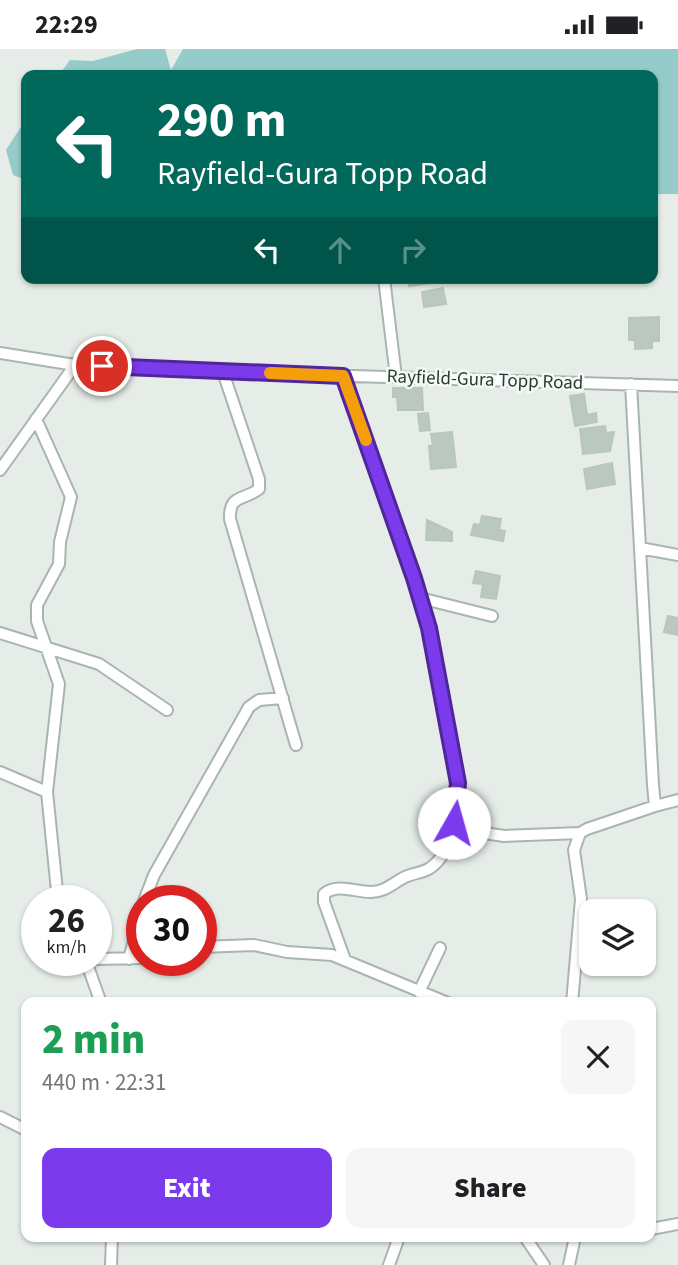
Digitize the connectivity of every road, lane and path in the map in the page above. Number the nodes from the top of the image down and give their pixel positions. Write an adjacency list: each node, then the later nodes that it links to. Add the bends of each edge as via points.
1 (385, 284): 6 (street)
2 (0, 353): 3 (street, Rayfield-Gura Topp Road)
3 (75, 365): 4 (street, Rayfield-Gura Topp Road); 9 (street)
4 (223, 372): 5 (street, Rayfield-Gura Topp Road); 17 (street, via 259,479 259,489 229,507 230,519)
5 (343, 376): 6 (street, Rayfield-Gura Topp Road); 13 (street)
6 (396, 377): 7 (street, Rayfield-Gura Topp Road)
7 (631, 384): 8 (street, Rayfield-Gura Topp Road); 11 (street)
8 (678, 386)
9 (36, 419): 10 (street); 16 (street, via 71,497 59,564 37,605 37,621)
10 (0, 470)
11 (640, 548): 12 (street); 23 (street)
12 (678, 555)
13 (420, 598): 14 (street); 24 (street, via 458,783)
14 (492, 617)
15 (0, 633): 16 (street)
16 (47, 648): 18 (street, via 99,664); 21 (street, via 59,684)
17 (283, 698): 19 (street); 27 (street, via 259,700 249,707)
18 (167, 710)
19 (296, 745)
20 (0, 772): 21 (street)
21 (47, 792): 26 (street)
22 (678, 800): 23 (street)
23 (655, 806): 25 (street)
24 (452, 828): 25 (street, via 504,836); 30 (street, via 442,854 428,870 386,889 338,888 324,894)
25 (580, 833): 34 (street, via 574,851 581,899)
26 (56, 885)
27 (150, 885)
28 (217, 946): 30 (street, via 254,945)
29 (440, 949): 32 (street)
30 (345, 960): 32 (street)
31 (91, 976): 33 (street)
32 (422, 996)
33 (99, 997)
34 (573, 997)
35 (0, 1117): 36 (street)
36 (21, 1128)
37 (678, 1224): 38 (street)
38 (656, 1228)
39 (112, 1242): 43 (street)
40 (397, 1242): 44 (street)
41 (528, 1242): 45 (street)
42 (574, 1242): 46 (street)
43 (111, 1265)
44 (389, 1265)
45 (544, 1265)
46 (569, 1265)

